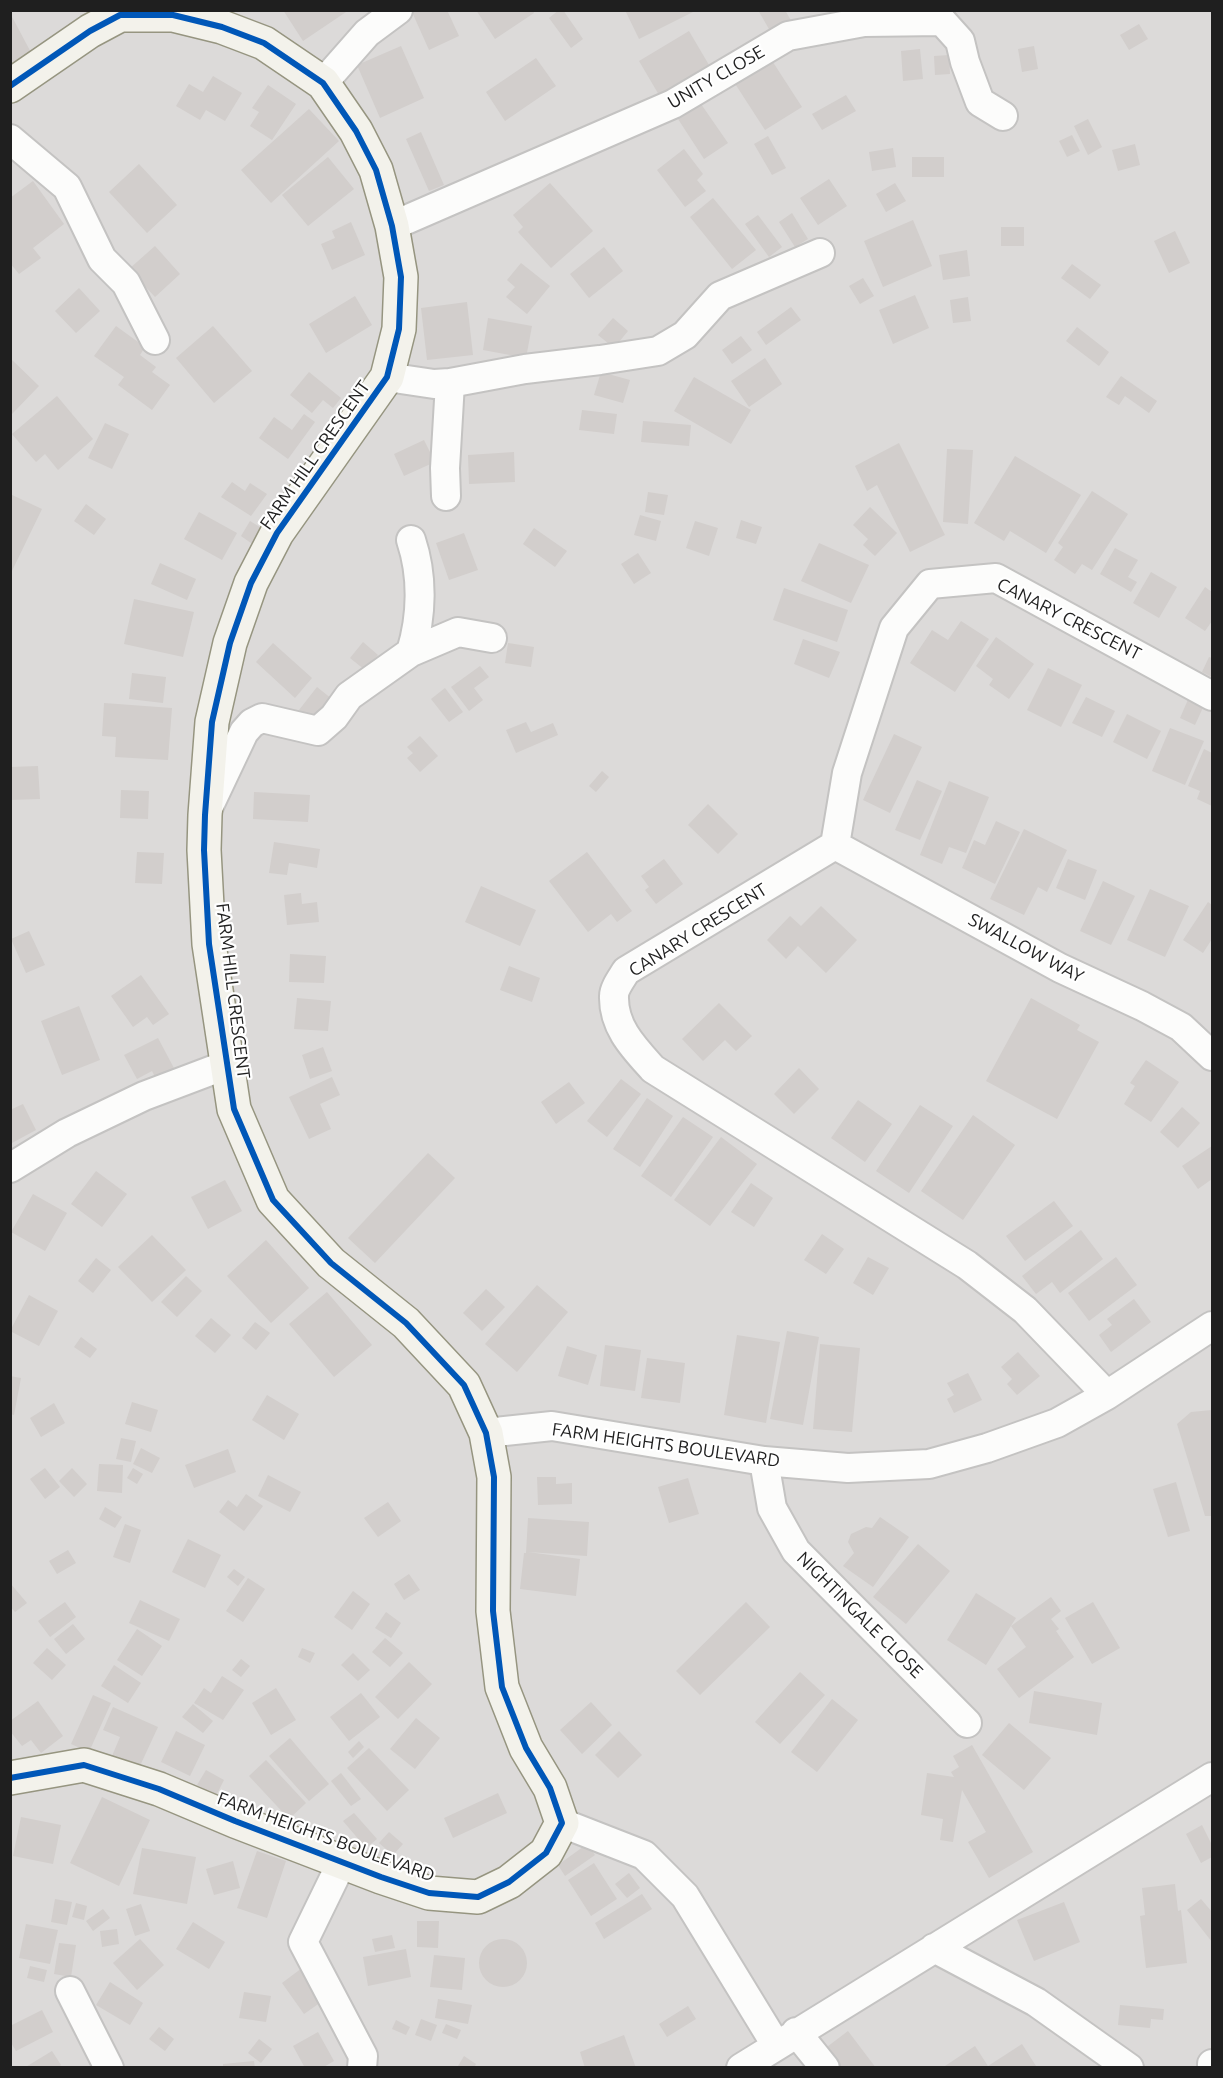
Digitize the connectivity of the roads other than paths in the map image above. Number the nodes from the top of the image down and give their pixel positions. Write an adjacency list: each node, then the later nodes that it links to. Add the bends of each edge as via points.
1 (398, 10): 2 (street, via 368,33)
2 (323, 83): 3 (street, FARM HILL CRESCENT, via 264,43 222,27 173,15 120,15); 6 (street, FARM HILL CRESCENT, via 356,131 376,170)
3 (10, 86)
4 (1003, 116): 6 (street, UNITY CLOSE, via 980,102 960,41 942,21 864,22 788,36 673,104)
5 (10, 139): 8 (street, via 68,188 102,259 126,283)
6 (392, 226): 9 (street, FARM HILL CRESCENT, via 401,277 399,329)
7 (820, 253): 10 (street, via 720,296 686,335 658,351)
8 (155, 340)
9 (387, 377): 10 (street); 16 (street, FARM HILL CRESCENT, via 277,533 252,583 230,643 212,722)
10 (450, 383): 11 (street)
11 (446, 496)
12 (411, 540): 14 (street, via 416,554 420,609)
13 (492, 638): 14 (street, via 458,632)
14 (411, 652): 16 (street, via 349,696 318,731 262,718 252,723 244,732)
15 (1212, 696): 17 (street, CANARY CRESCENT, via 996,579 930,584 894,628 847,773)
16 (205, 815): 19 (street, FARM HILL CRESCENT, via 209,944)
17 (836, 845): 18 (street, SWALLOW WAY, via 1060,968 1181,1027); 22 (street, CANARY CRESCENT, via 626,971 613,994 618,1024 653,1069 967,1265 1025,1310)
18 (1212, 1056)
19 (226, 1065): 20 (street, via 144,1096 67,1133); 23 (street, FARM HILL CRESCENT, via 234,1109 273,1200 331,1263 406,1323 464,1385)
20 (10, 1168)
21 (1212, 1326): 22 (street, FARM HEIGHTS BOULEVARD)
22 (1107, 1395): 24 (street, FARM HEIGHTS BOULEVARD, via 1057,1423 929,1464 848,1468)
23 (486, 1433): 24 (street, FARM HEIGHTS BOULEVARD, via 552,1426); 28 (street, via 495,1477 493,1611 502,1687 526,1748 550,1788)
24 (764, 1461): 25 (street, NIGHTINGALE CLOSE, via 772,1508 796,1551)
25 (967, 1723)
26 (1212, 1778): 30 (street)
27 (10, 1779): 29 (street, FARM HEIGHTS BOULEVARD, via 84,1765 159,1789)
28 (562, 1823): 29 (street, FARM HEIGHTS BOULEVARD, via 546,1853 509,1882 478,1897 429,1893); 32 (street, via 645,1855 685,1896)
29 (342, 1862): 34 (street, via 303,1942 363,2056)
30 (934, 1948): 32 (street); 37 (street, via 1036,2002)
31 (70, 1991): 33 (street)
32 (786, 2039): 35 (street); 36 (street)
33 (109, 2067)
34 (362, 2067)
35 (741, 2067)
36 (825, 2067)
37 (1130, 2067)

